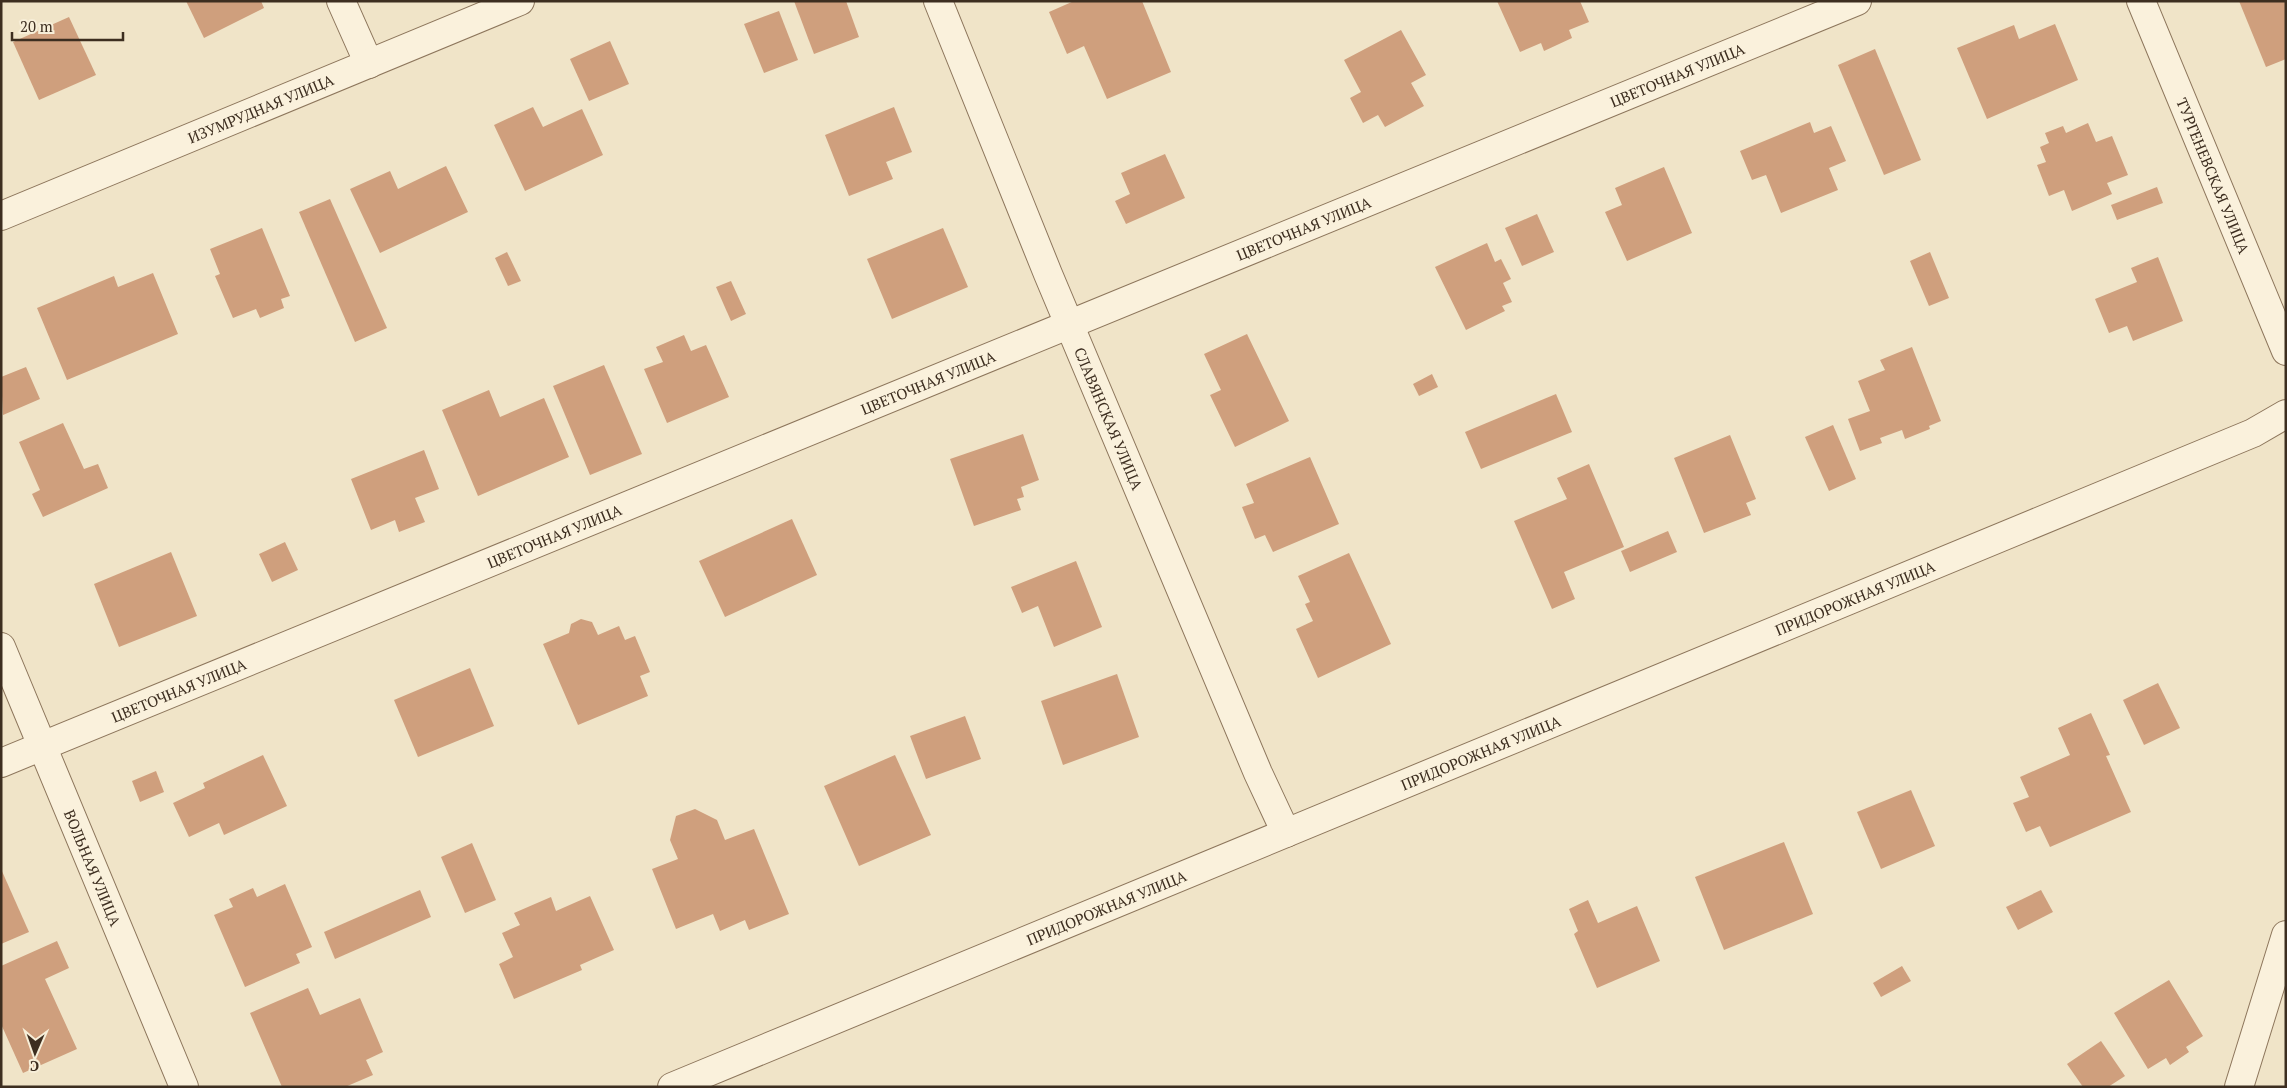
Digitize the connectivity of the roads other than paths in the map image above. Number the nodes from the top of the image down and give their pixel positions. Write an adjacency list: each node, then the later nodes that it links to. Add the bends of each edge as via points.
1 (341, 1): 6 (street)
2 (520, 1): 6 (street, ИЗУМРУДНАЯ УЛИЦА)
3 (938, 1): 8 (street, СЛАВЯНСКАЯ УЛИЦА)
4 (1857, 1): 8 (street, ЦВЕТОЧНАЯ УЛИЦА)
5 (2141, 1): 9 (street, ТУРГЕНЕВСКАЯ УЛИЦА)
6 (369, 64): 7 (street, ИЗУМРУДНАЯ УЛИЦА)
7 (1, 216)
8 (1069, 326): 12 (street, ЦВЕТОЧНАЯ УЛИЦА); 14 (street, СЛАВЯНСКАЯ УЛИЦА)
9 (2286, 351)
10 (2286, 414): 14 (street, ПРИДОРОЖНАЯ УЛИЦА, via 2244,437)
11 (1, 647): 12 (street, ВОЛЬНАЯ УЛИЦА)
12 (42, 747): 13 (street, ЦВЕТОЧНАЯ УЛИЦА); 16 (street, ВОЛЬНАЯ УЛИЦА)
13 (1, 763)
14 (1286, 833): 17 (street, ПРИДОРОЖНАЯ УЛИЦА)
15 (2286, 934): 18 (street)
16 (184, 1087)
17 (672, 1087)
18 (2239, 1087)

